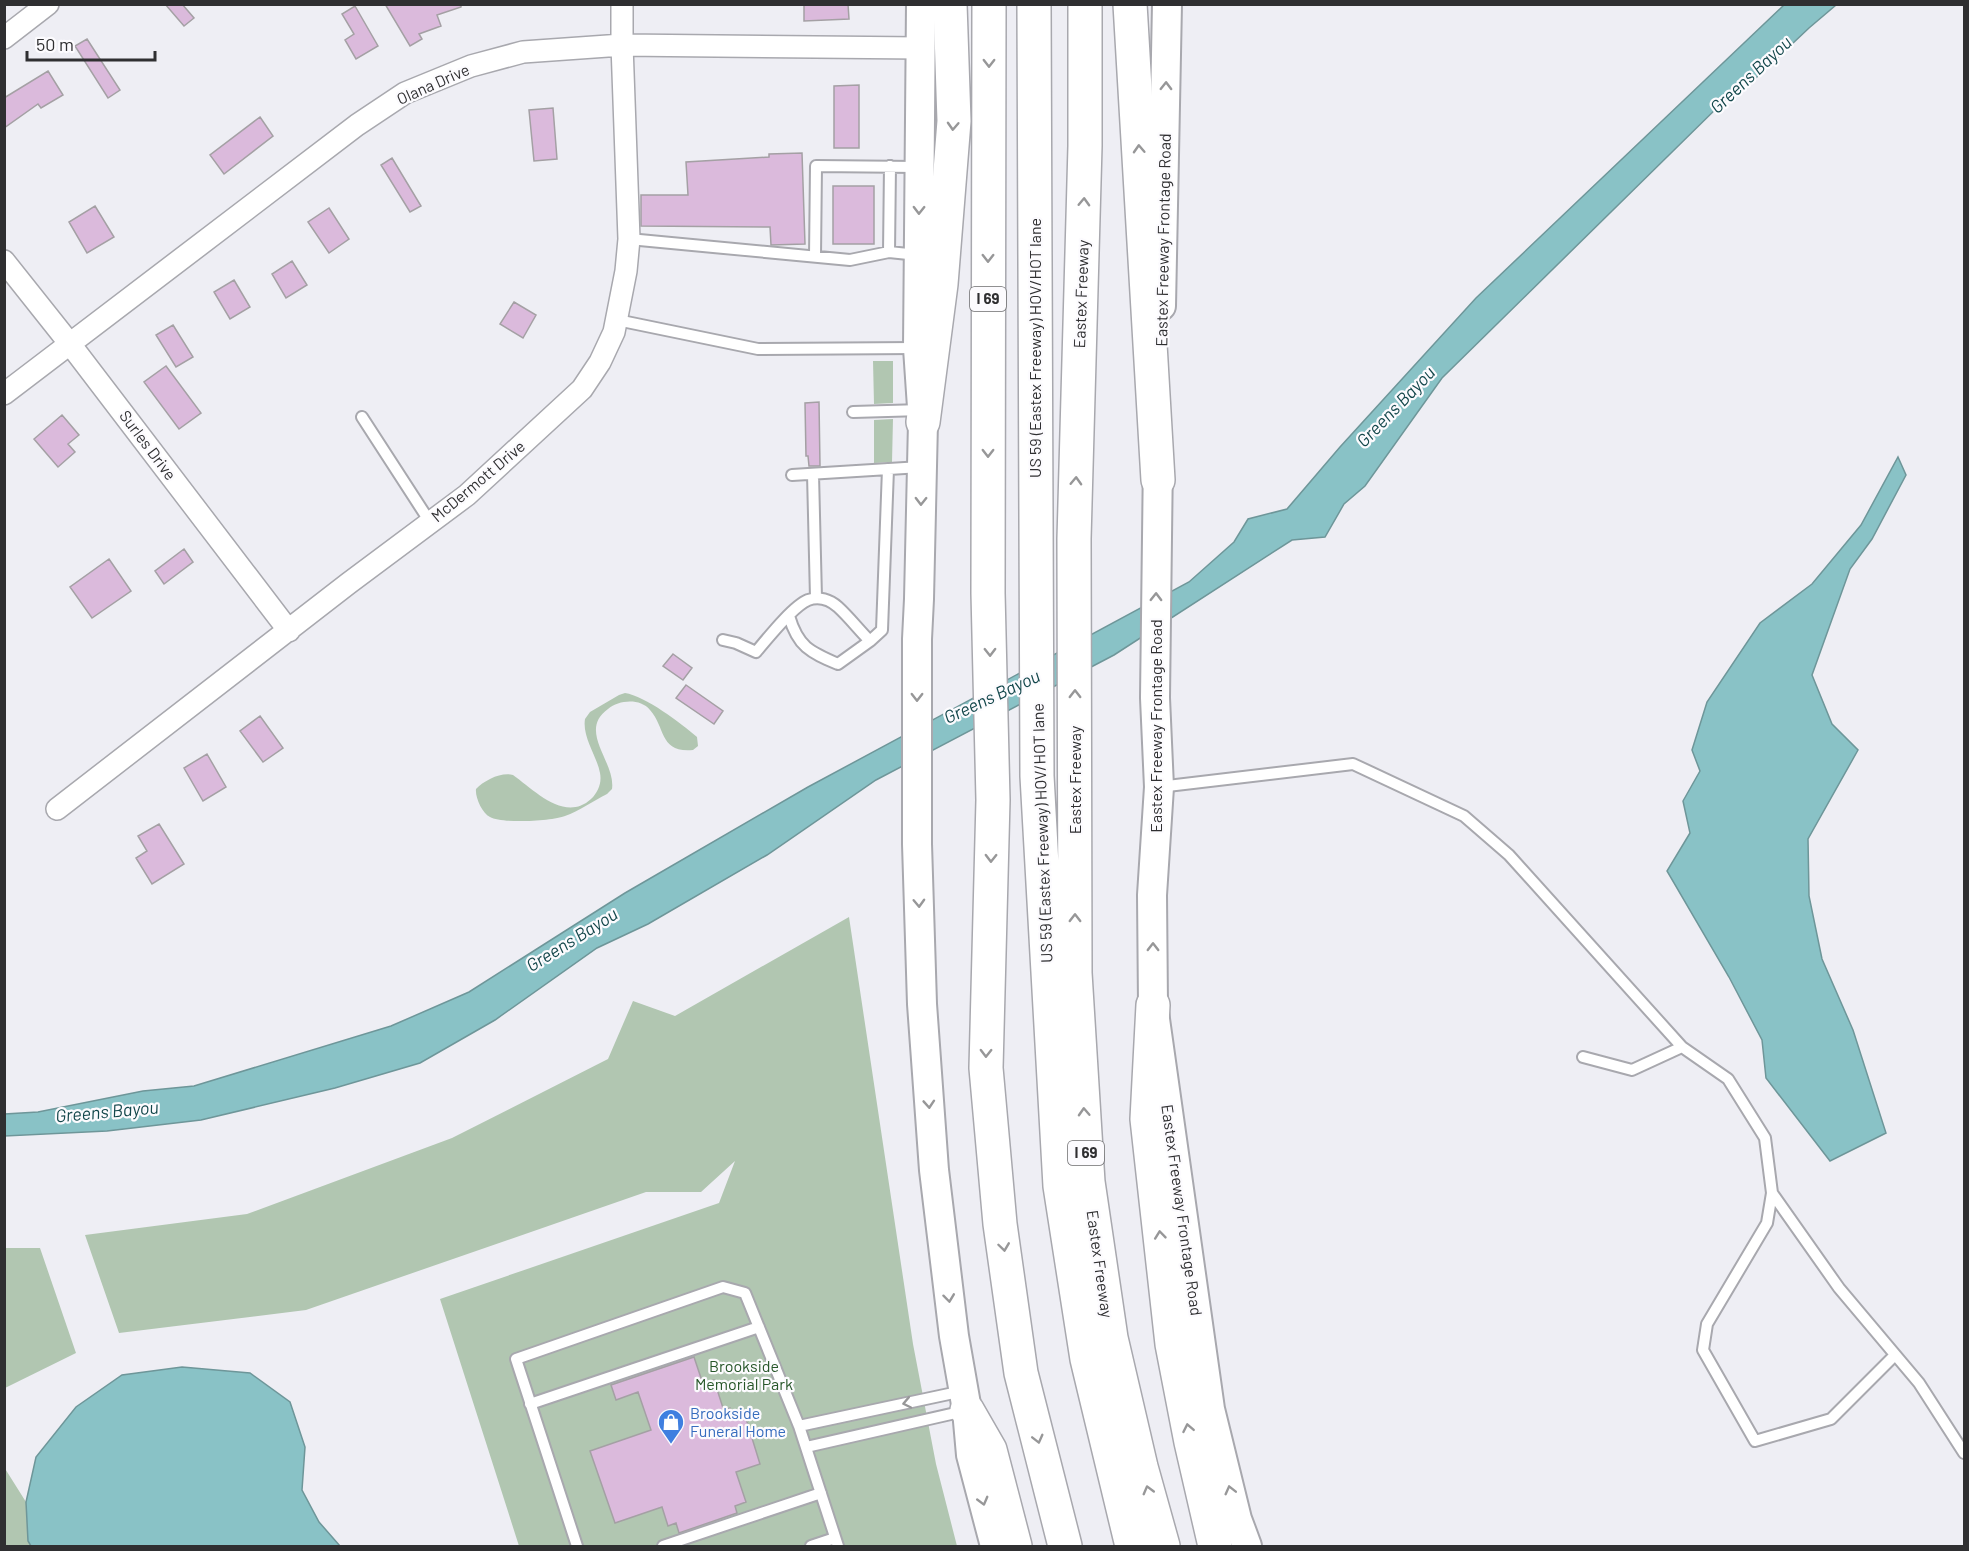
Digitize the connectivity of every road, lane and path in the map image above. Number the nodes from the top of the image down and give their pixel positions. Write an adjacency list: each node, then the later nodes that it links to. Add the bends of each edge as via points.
1 (48, 4): 10 (street)
2 (622, 4): 11 (street, McDermott Drive)
3 (921, 4): 12 (main road)
4 (950, 4): 25 (highway, one-way to 25, via 954,121 941,284)
5 (989, 4): 58 (highway, I 69, one-way to 58, via 988,593 993,800 986,1068 1000,1224 1021,1373)
6 (1034, 4): 59 (highway, US 59 (Eastex Freeway) HOV/HOT lane / I 69, via 1037,776 1060,1186 1087,1359)
7 (1086, 4): 60 (highway, Eastex Freeway / I 69, one-way to 7, via 1111,1338 1088,1182 1075,973 1074,540)
8 (1130, 4): 31 (highway, one-way to 8)
9 (1167, 4): 31 (main road, Eastex Freeway Frontage Road, one-way to 9)
10 (4, 38)
11 (622, 45): 12 (street, Olana Drive); 15 (street, McDermott Drive); 21 (street, Olana Drive, via 523,52 471,66 405,93 357,125)
12 (921, 48): 14 (main road)
13 (890, 166): 14 (lane); 16 (lane); 18 (lane, via 816,166)
14 (920, 167): 17 (main road, one-way to 17)
15 (629, 239): 18 (lane); 20 (street, McDermott Drive)
16 (889, 252): 17 (lane); 18 (lane, via 850,260)
17 (919, 255): 22 (main road)
18 (815, 256)
19 (4, 261): 21 (street, Surles Drive)
20 (617, 320): 22 (lane, via 758,349); 32 (street, McDermott Drive, via 600,362 582,389 467,495)
21 (70, 344): 23 (street, Olana Drive); 35 (street, Surles Drive)
22 (918, 348): 25 (main road)
23 (4, 394)
24 (853, 412): 25 (lane)
25 (922, 416): 27 (main road)
26 (362, 417): 32 (lane)
27 (922, 467): 28 (lane); 46 (main road, one-way to 46, via 917,639 922,1004 934,1170)
28 (888, 469): 29 (lane); 37 (lane, via 882,630)
29 (813, 474): 30 (lane); 33 (lane)
30 (792, 475)
31 (1158, 480): 38 (main road, Eastex Freeway Frontage Road, one-way to 31, via 1155,698)
32 (430, 522): 35 (street, McDermott Drive)
33 (816, 598): 34 (lane, via 806,601); 37 (lane, via 837,607)
34 (789, 616): 36 (lane, via 756,652); 37 (lane, via 802,644 838,664)
35 (289, 631): 39 (street, McDermott Drive)
36 (723, 640)
37 (870, 641)
38 (1159, 787): 40 (main road, Eastex Freeway Frontage Road, one-way to 38, via 1152,895); 41 (lane, via 1353,764 1464,816 1509,855)
39 (57, 809)
40 (1153, 1005): 61 (highway, one-way to 40, via 1172,1344 1147,1119); 62 (main road, Eastex Freeway Frontage Road, one-way to 40, via 1210,1409)
41 (1682, 1047): 42 (lane, via 1632,1070); 43 (lane, via 1728,1079 1765,1138)
42 (1583, 1057)
43 (1772, 1193): 45 (lane, via 1839,1288); 45 (lane, via 1767,1222 1707,1324 1703,1350 1755,1441 1831,1419)
44 (759, 1327): 47 (lane); 47 (lane, via 745,1293 723,1287 516,1359); 48 (lane)
45 (1894, 1356): 50 (lane, via 1919,1383)
46 (965, 1400): 48 (lane, one-way to 48); 49 (lane); 56 (main road, one-way to 56, via 971,1455); 57 (highway, via 990,1450)
47 (530, 1404): 53 (lane)
48 (799, 1426): 49 (lane)
49 (806, 1447): 51 (lane)
50 (1965, 1453)
51 (821, 1493): 52 (lane); 54 (lane)
52 (836, 1542): 55 (lane)
53 (577, 1546)
54 (663, 1546)
55 (811, 1546)
56 (995, 1546)
57 (1015, 1546)
58 (1065, 1546)
59 (1132, 1546)
60 (1163, 1546)
61 (1215, 1546)
62 (1247, 1546)

